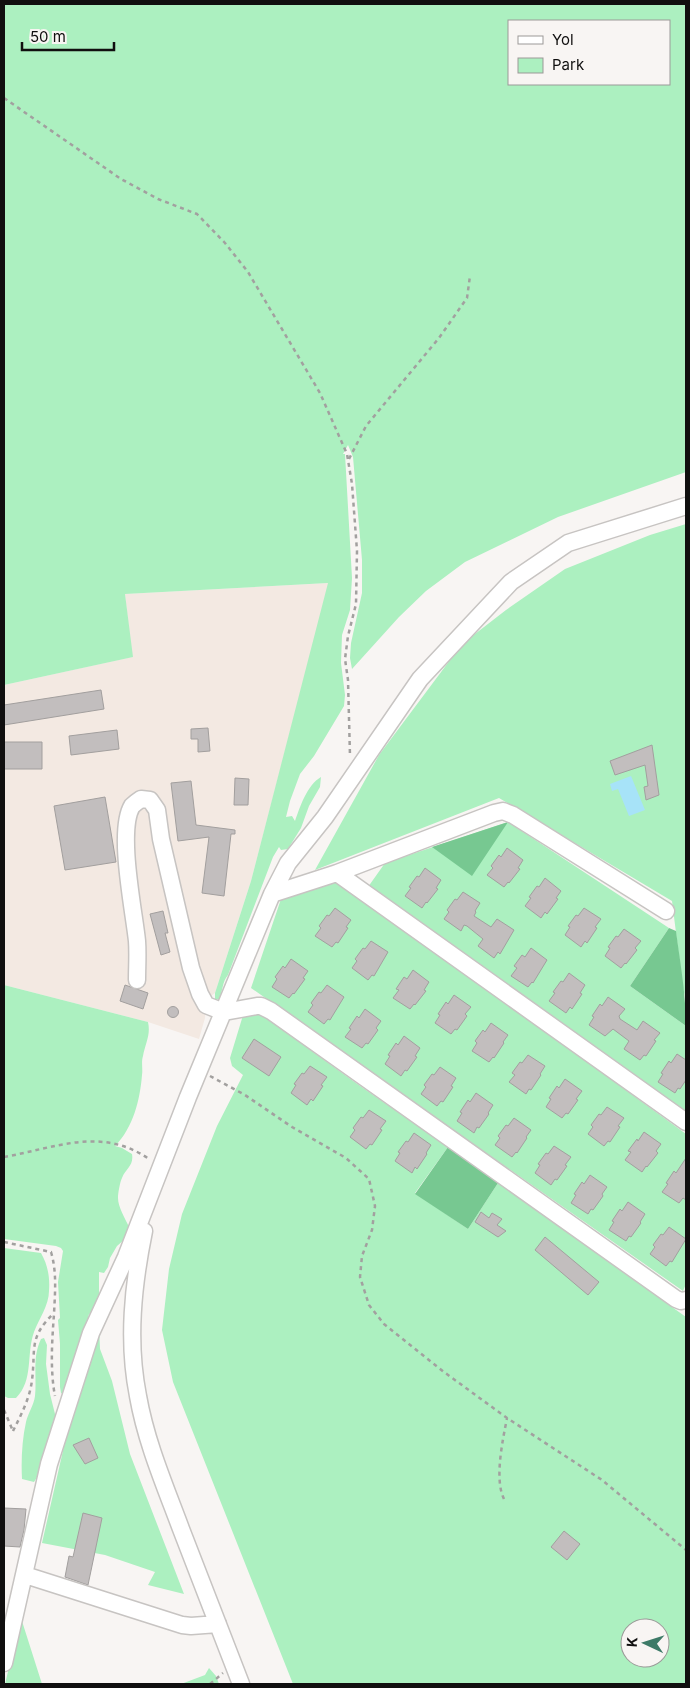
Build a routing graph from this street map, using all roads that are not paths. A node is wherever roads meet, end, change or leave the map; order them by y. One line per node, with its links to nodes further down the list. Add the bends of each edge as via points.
1 (686, 506): 3 (street, via 568,543 511,582 420,679 325,817 288,864)
2 (337, 873): 3 (street); 4 (street, via 503,811); 7 (street)
3 (272, 894): 6 (street)
4 (666, 912)
5 (137, 980): 6 (street, via 137,943 126,847 127,821 132,806 141,799 150,800 157,810 161,840 200,994 206,1005)
6 (224, 1012): 8 (street); 9 (street, via 257,1006 271,1011 676,1299)
7 (686, 1122)
8 (160, 1170): 10 (street, via 126,1257 91,1333 50,1464); 11 (street, via 138,1259 134,1292 131,1328 137,1395 161,1476)
9 (686, 1300)
10 (25, 1575): 11 (street, via 182,1625); 12 (street)
11 (218, 1624): 13 (street)
12 (4, 1663)
13 (241, 1684)

